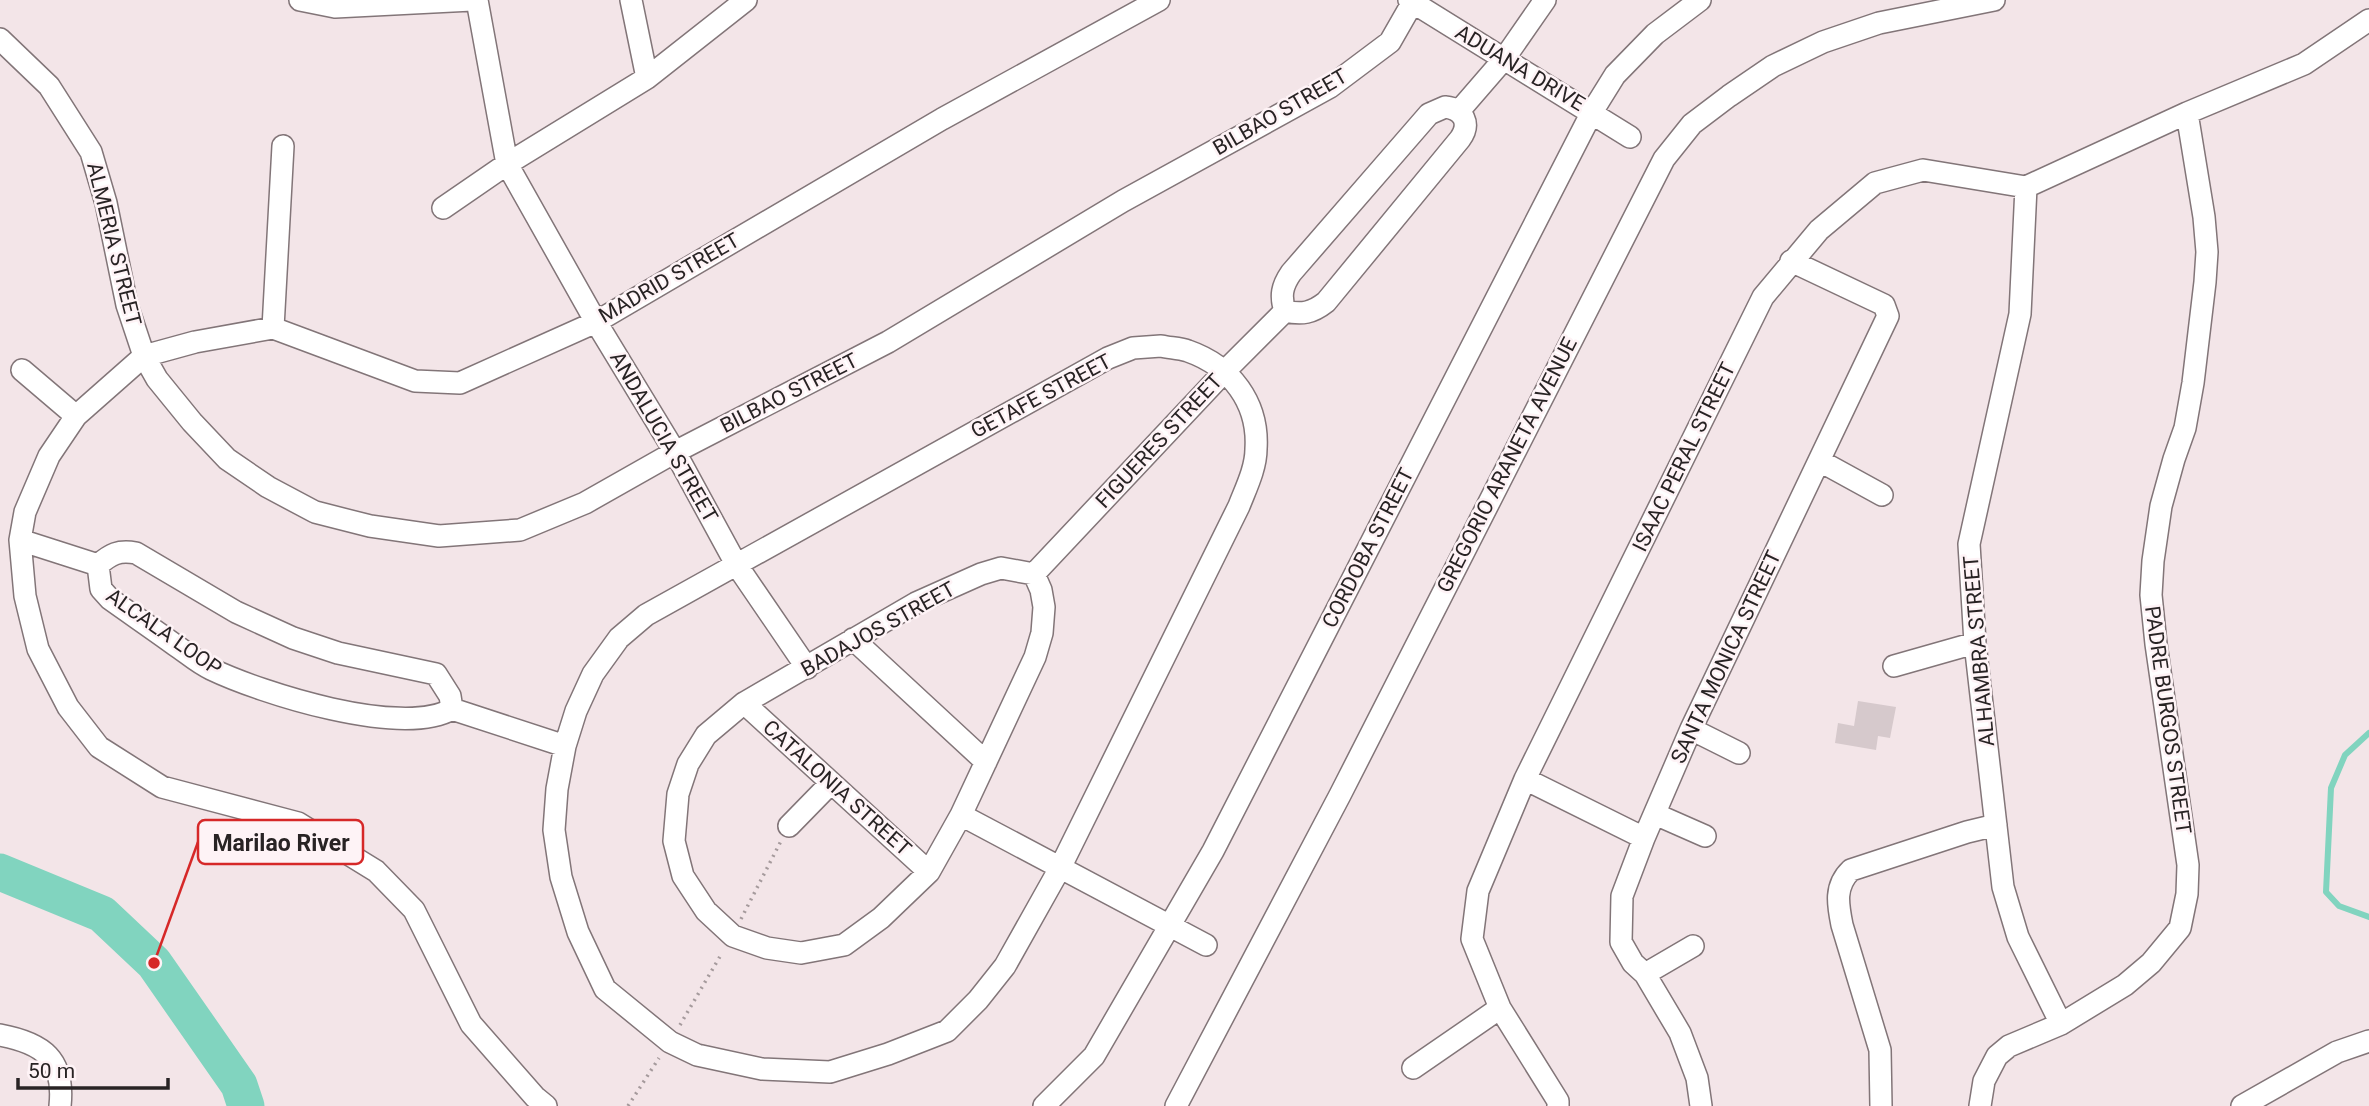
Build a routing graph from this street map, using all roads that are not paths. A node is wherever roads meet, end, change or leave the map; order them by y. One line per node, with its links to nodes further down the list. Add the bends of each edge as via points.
1 (300, 0): 2 (street, via 335,7)
2 (474, 0): 19 (street, ANDALUCIA STREET)
3 (631, 0): 13 (street)
4 (746, 0): 13 (street)
5 (1159, 0): 24 (street, MADRID STREET, via 942,119)
6 (1545, 0): 12 (street)
7 (1700, 0): 15 (street, CORDOBA STREET, via 1656,34 1615,75)
8 (1994, 0): 69 (street, GREGORIO ARANETA AVENUE, via 1879,23 1773,66 1692,124 1664,159)
9 (1412, 1): 12 (street, ADUANA DRIVE); 30 (street, BILBAO STREET, via 1390,41 1330,87 1123,201 888,342)
10 (2369, 20): 16 (street, via 2304,64)
11 (0, 39): 26 (street, ALMERIA STREET, via 49,86 91,152)
12 (1504, 59): 14 (street); 15 (street, ADUANA DRIVE)
13 (648, 78): 19 (street)
14 (1459, 111): 23 (street, via 1445,107 1429,114 1299,263 1281,294); 23 (street, via 1466,125 1460,139 1326,302 1306,314)
15 (1592, 112): 17 (street, ADUANA DRIVE); 57 (street, CORDOBA STREET)
16 (2187, 113): 20 (street); 62 (street, PADRE BURGOS STREET, via 2204,217 2205,282 2193,383 2185,428 2161,506 2151,595 2185,840 2187,894 2180,928 2151,963 2125,985)
17 (1630, 137)
18 (283, 146): 25 (street)
19 (507, 164): 21 (street); 24 (street, ANDALUCIA STREET)
20 (2026, 187): 22 (street, ISAAC PERAL STREET, via 1923,170 1875,183 1819,230); 38 (street, ALHAMBRA STREET, via 2020,314 1969,544)
21 (443, 208)
22 (1791, 261): 31 (street, SANTA MONICA STREET, via 1884,305 1888,316); 47 (street, ISAAC PERAL STREET, via 1763,297)
23 (1286, 311): 28 (street, FIGUERES STREET)
24 (596, 322): 25 (street, MADRID STREET, via 460,383 415,381); 30 (street, ANDALUCIA STREET)
25 (273, 328): 26 (street)
26 (144, 356): 29 (street); 30 (street, BILBAO STREET, via 157,379 227,459 315,512 370,526 439,536 520,530 585,503)
27 (22, 370): 29 (street)
28 (1225, 371): 34 (street, GETAFE STREET, via 1187,350 1133,348); 36 (street, FIGUERES STREET); 55 (street, GETAFE STREET, via 1245,393 1255,424 1251,474)
29 (76, 416): 33 (street, via 48,456 25,512)
30 (675, 452): 34 (street, ANDALUCIA STREET)
31 (1821, 461): 32 (street); 43 (street, SANTA MONICA STREET)
32 (1882, 495)
33 (20, 540): 35 (street, ALCALA LOOP); 67 (street, via 25,596 38,649 68,707 99,747 162,787 298,823 376,871 414,910 471,1024)
34 (736, 564): 40 (street, ANDALUCIA STREET); 44 (street, GETAFE STREET, via 646,615 620,638 593,674)
35 (99, 565): 42 (street, ALCALA LOOP, via 112,553 136,553 236,612 293,638 338,653 436,674 450,696); 42 (street, ALCALA LOOP, via 101,589 110,599 208,668 271,693 329,708 411,720 440,716)
36 (1034, 573): 37 (street, BADAJOS STREET, via 1001,568 981,574 916,603); 46 (street, BADAJOS STREET, via 1044,607 1042,632)
37 (853, 639): 40 (street, BADAJOS STREET); 46 (street)
38 (1975, 643): 39 (street); 51 (street, ALHAMBRA STREET)
39 (1895, 666)
40 (807, 668): 41 (street, BADAJOS STREET)
41 (744, 703): 48 (street, CATALONIA STREET); 56 (street, BADAJOS STREET, via 706,735 688,764 678,794 674,841 683,876 706,911 733,936 801,953 844,945 881,918)
42 (452, 709): 44 (street)
43 (1690, 729): 45 (street); 49 (street, SANTA MONICA STREET)
44 (565, 746): 55 (street, GETAFE STREET, via 554,830 561,877 579,932 605,989 670,1041 697,1055 762,1069 830,1072 947,1031 1006,965)
45 (1739, 753)
46 (986, 762): 50 (street, BADAJOS STREET)
47 (1525, 779): 54 (street); 61 (street, ISAAC PERAL STREET, via 1478,891 1472,939)
48 (831, 783): 52 (street); 56 (street, CATALONIA STREET)
49 (1655, 814): 53 (street); 54 (street, SANTA MONICA STREET)
50 (961, 815): 55 (street); 56 (street, BADAJOS STREET)
51 (1996, 825): 62 (street, ALHAMBRA STREET, via 2003,887 2018,937); 72 (street, via 1851,870 1843,878 1838,907 1880,1050)
52 (789, 826)
53 (1705, 836)
54 (1644, 838): 60 (street, SANTA MONICA STREET, via 1622,897 1620,923 1621,942)
55 (1060, 868): 57 (street)
56 (929, 872)
57 (1171, 926): 58 (street); 68 (street, CORDOBA STREET, via 1094,1056)
58 (1206, 945)
59 (1693, 946): 60 (street)
60 (1645, 974): 71 (street, SANTA MONICA STREET, via 1684,1042)
61 (1500, 1007): 65 (street); 70 (street, ISAAC PERAL STREET)
62 (2061, 1024): 73 (street, PADRE BURGOS STREET, via 2009,1046 1997,1056 1984,1081)
63 (0, 1035): 66 (street, via 28,1041 46,1053 61,1075)
64 (2369, 1041): 74 (street, via 2337,1052)
65 (1413, 1068)
66 (60, 1106)
67 (546, 1106)
68 (1044, 1106)
69 (1177, 1106)
70 (1559, 1106)
71 (1701, 1106)
72 (1881, 1106)
73 (1980, 1106)
74 (2242, 1106)

